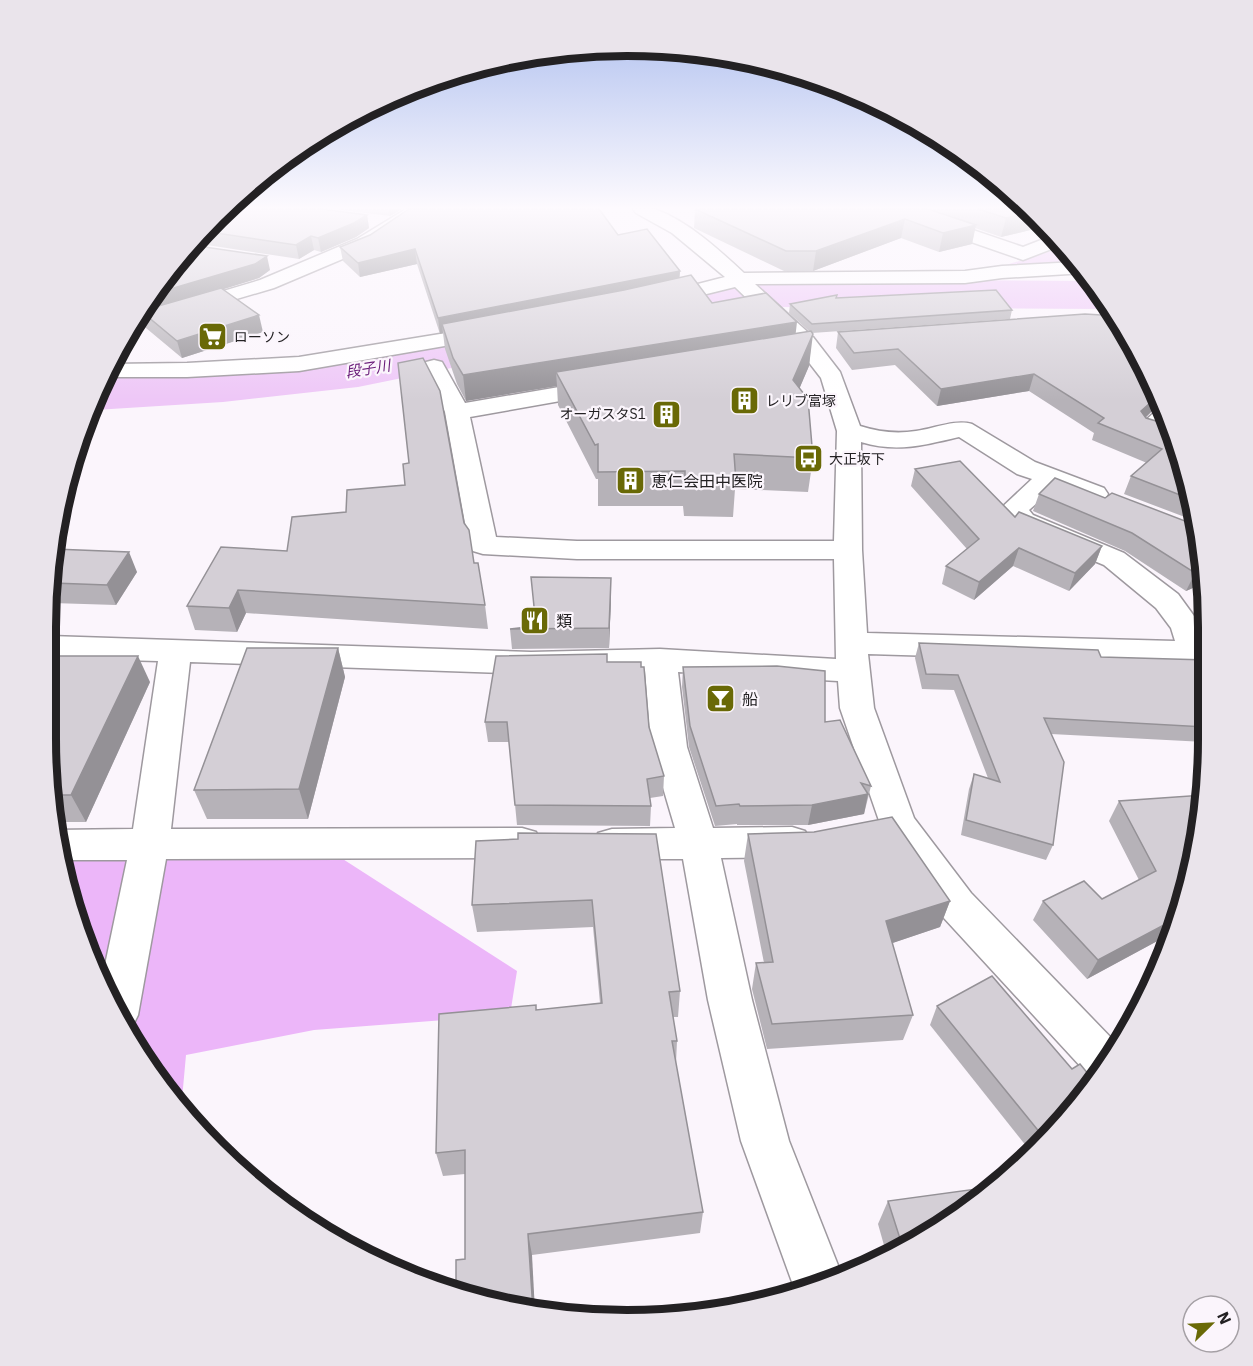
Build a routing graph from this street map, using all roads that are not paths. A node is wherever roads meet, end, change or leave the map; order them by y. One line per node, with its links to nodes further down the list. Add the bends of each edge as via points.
1 (294, 273): 7 (street)
2 (731, 273): 4 (street)
3 (997, 273): 4 (street)
4 (750, 291): 6 (street); 15 (street, via 832,377)
5 (157, 301): 7 (street)
6 (636, 305)
7 (190, 308): 8 (street)
8 (144, 321)
9 (505, 329): 11 (street, via 299,364)
10 (434, 367): 13 (street)
11 (116, 371)
12 (626, 383): 13 (street)
13 (456, 412): 19 (street, via 483,545 577,550)
14 (1159, 420): 16 (street, via 1149,428)
15 (849, 431): 17 (street, via 884,441 963,429 1026,468); 19 (street)
16 (1163, 433)
17 (1051, 477): 18 (street); 21 (street, via 1014,509 1023,521 1114,559 1167,601)
18 (1114, 502)
19 (848, 550): 24 (street)
20 (56, 647): 22 (street)
21 (1198, 648)
22 (175, 651): 25 (street, via 531,663); 27 (street)
23 (1198, 653): 24 (street)
24 (853, 657): 25 (street); 26 (street)
25 (660, 660): 28 (street, via 669,747)
26 (864, 831): 28 (street, via 808,842); 31 (street, via 957,905)
27 (150, 843): 28 (street); 29 (street); 30 (street)
28 (699, 844): 32 (street, via 730,1000 765,1141)
29 (65, 845)
30 (119, 1001)
31 (1100, 1058)
32 (817, 1277)

